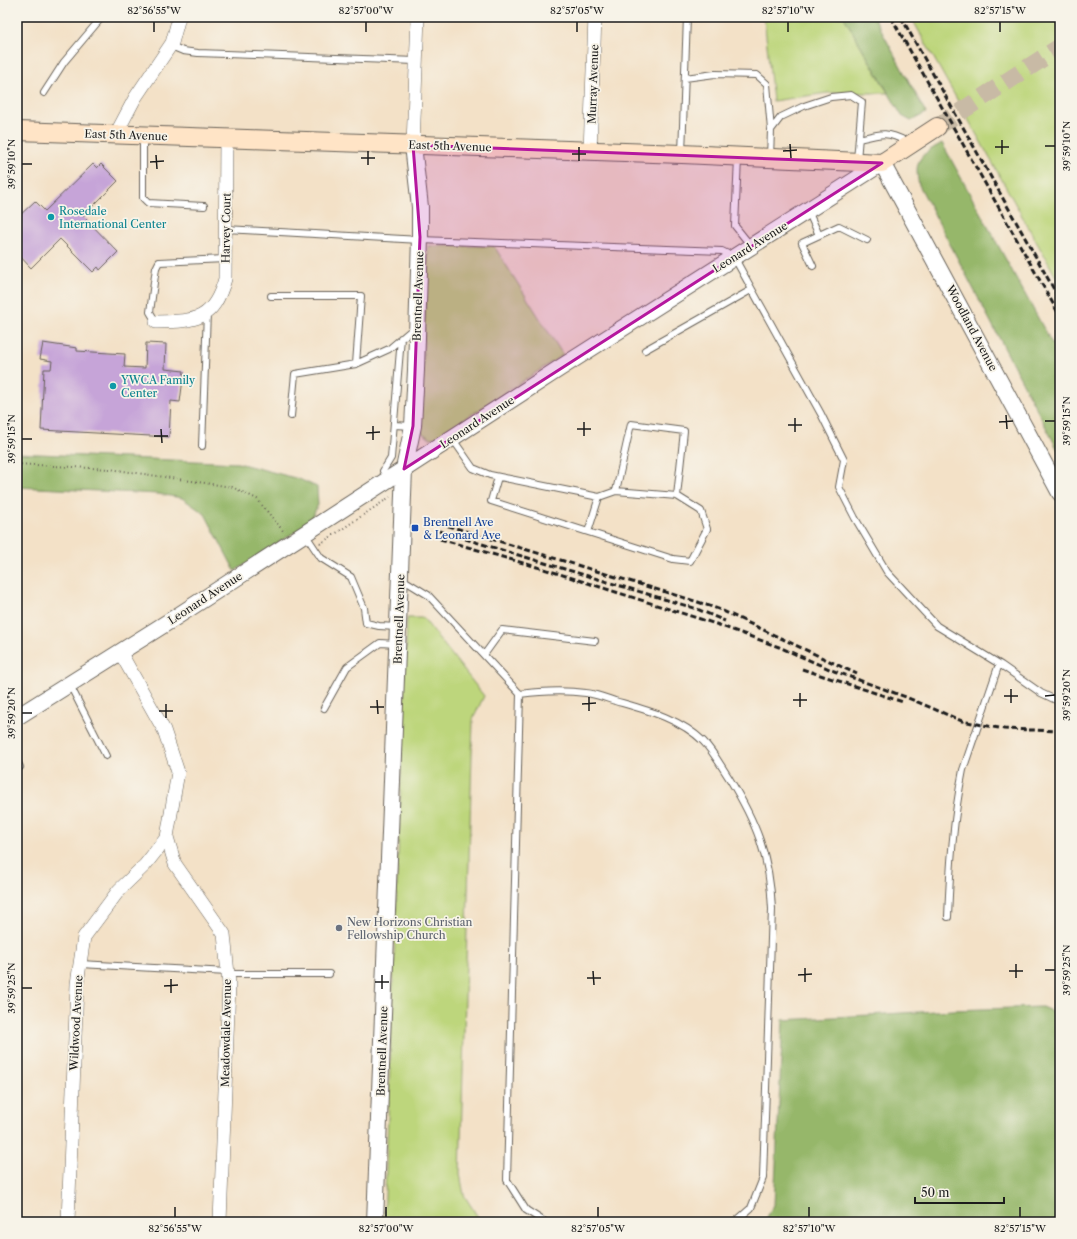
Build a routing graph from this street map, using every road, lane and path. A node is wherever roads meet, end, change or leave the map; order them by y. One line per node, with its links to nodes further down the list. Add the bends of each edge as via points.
1 (102, 17): 9 (lane, via 64,62)
2 (179, 17): 6 (street)
3 (418, 17): 7 (street, Brentnell Avenue)
4 (595, 17): 19 (street, Murray Avenue)
5 (687, 17): 8 (lane)
6 (170, 46): 7 (lane, via 198,53); 13 (street, via 135,98)
7 (416, 61): 18 (street, Brentnell Avenue)
8 (684, 78): 12 (lane, via 715,74 757,75 767,84); 20 (lane)
9 (44, 92)
10 (937, 127): 17 (main road, Leonard Avenue)
11 (17, 130): 13 (main road, East 5th Avenue)
12 (771, 130): 16 (lane, via 781,117 804,106 831,97 851,95 862,102); 22 (lane)
13 (116, 134): 14 (main road, East 5th Avenue)
14 (143, 135): 15 (main road, East 5th Avenue); 25 (lane, via 143,198 148,204)
15 (226, 138): 18 (main road, East 5th Avenue); 27 (street, Harvey Court)
16 (859, 139): 17 (lane, via 879,133 891,134); 23 (lane)
17 (912, 144): 24 (main road, Leonard Avenue)
18 (414, 145): 19 (main road, East 5th Avenue); 29 (street, Brentnell Avenue, via 420,207)
19 (590, 151): 20 (main road, East 5th Avenue)
20 (682, 154): 21 (main road, East 5th Avenue)
21 (738, 157): 22 (main road, East 5th Avenue); 31 (lane, via 735,226)
22 (770, 158): 23 (main road, East 5th Avenue)
23 (857, 162): 24 (main road, East 5th Avenue)
24 (882, 163): 26 (street, Leonard Avenue); 54 (street, Woodland Avenue)
25 (204, 206)
26 (808, 210): 28 (lane); 31 (street, Leonard Avenue)
27 (226, 229): 29 (lane); 33 (street, Harvey Court)
28 (819, 235): 30 (lane, via 839,226); 34 (lane, via 802,243)
29 (420, 240): 32 (lane, via 718,249); 39 (street, Brentnell Avenue)
30 (867, 240)
31 (751, 246): 32 (street, Leonard Avenue)
32 (734, 257): 35 (lane); 46 (street, Leonard Avenue)
33 (225, 259): 37 (street, Harvey Court, via 225,278 220,297); 38 (lane, via 159,262 150,312)
34 (813, 266)
35 (751, 290): 41 (lane); 66 (lane, via 844,460 839,487 887,572 937,626)
36 (271, 296): 42 (lane, via 361,296)
37 (207, 312): 38 (street, Harvey Court, via 183,322); 47 (lane)
38 (156, 322)
39 (418, 325): 40 (lane); 45 (street, Brentnell Avenue)
40 (401, 338): 42 (lane, via 389,349); 44 (lane)
41 (645, 350)
42 (356, 364): 43 (lane, via 295,374)
43 (291, 416)
44 (394, 425): 45 (lane); 51 (lane, via 391,458 383,471)
45 (413, 426): 49 (street, Brentnell Avenue)
46 (452, 438): 49 (street, Leonard Avenue); 50 (lane, via 473,468)
47 (202, 446)
48 (17, 464): 58 (path, via 110,469 232,487 257,499)
49 (404, 469): 51 (street, Leonard Avenue); 52 (street, Brentnell Avenue)
50 (498, 477): 56 (lane); 57 (lane, via 491,501)
51 (389, 479): 58 (street, Leonard Avenue)
52 (404, 487): 59 (path); 60 (street, Brentnell Avenue)
53 (616, 491): 55 (lane); 55 (lane, via 631,424 684,431); 56 (lane)
54 (1060, 493)
55 (677, 496): 57 (lane, via 701,511 707,529 690,561 673,559)
56 (598, 497): 57 (lane)
57 (588, 532)
58 (299, 538): 59 (lane); 64 (street, Leonard Avenue)
59 (314, 548): 61 (lane, via 321,558 350,577 364,608 366,623)
60 (400, 578): 61 (street, Brentnell Avenue); 65 (lane, via 428,595)
61 (398, 627): 63 (street, Brentnell Avenue)
62 (594, 641): 65 (lane, via 502,630)
63 (398, 644): 70 (lane, via 380,643 347,667); 80 (street, Brentnell Avenue)
64 (120, 652): 67 (street, Leonard Avenue); 73 (street, Wildwood Avenue, via 164,730 178,772)
65 (484, 655): 68 (lane)
66 (999, 664): 69 (lane, via 1041,693); 74 (lane, via 963,770 952,840)
67 (70, 685): 71 (street, Leonard Avenue); 72 (lane)
68 (520, 694): 81 (lane, via 507,1180 526,1210); 82 (lane, via 548,690 587,693 651,711 681,724 703,741 722,767 762,842 771,882 772,909 763,1178 751,1208)
69 (1060, 702)
70 (324, 708)
71 (17, 717)
72 (106, 756)
73 (167, 837): 75 (street, Wildwood Avenue, via 145,865 119,890 84,937); 76 (street, Meadowdale Avenue, via 175,864 224,934)
74 (948, 917)
75 (80, 964): 76 (lane); 78 (street, Wildwood Avenue, via 77,984)
76 (228, 973): 77 (lane); 79 (street, Meadowdale Avenue)
77 (329, 974)
78 (68, 1222)
79 (220, 1222)
80 (375, 1222)
81 (545, 1222)
82 (735, 1222)

